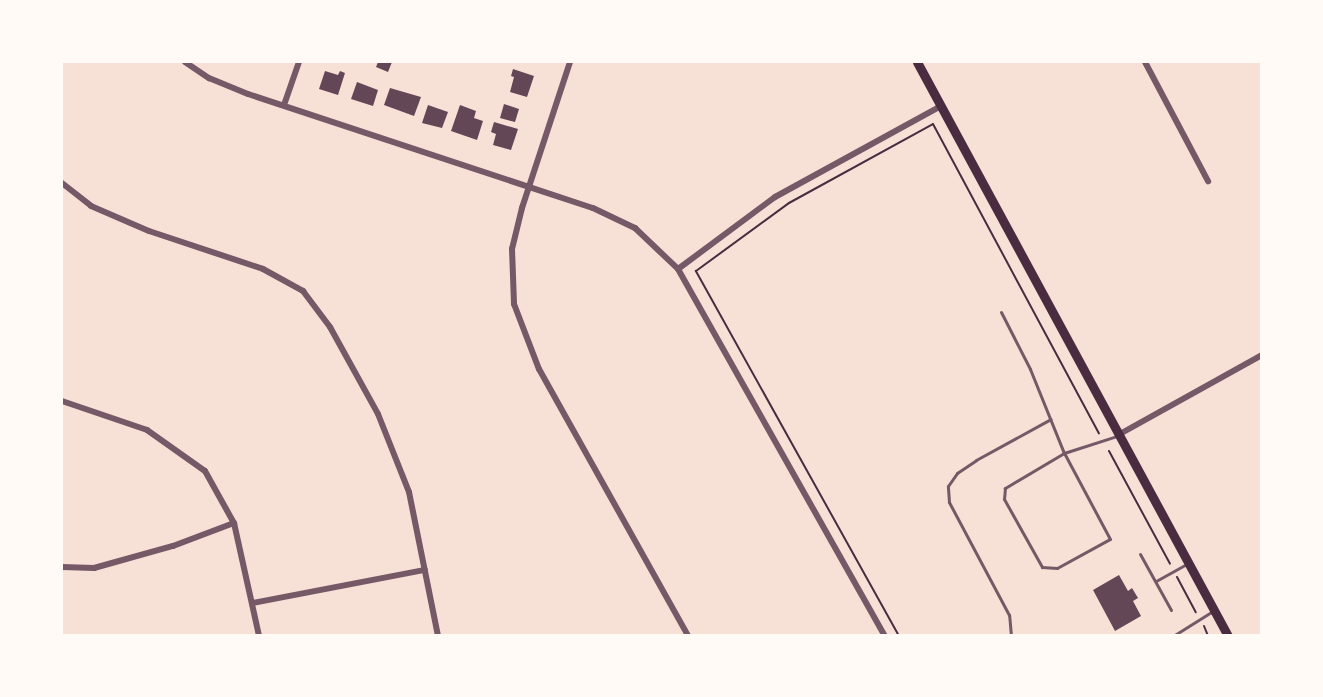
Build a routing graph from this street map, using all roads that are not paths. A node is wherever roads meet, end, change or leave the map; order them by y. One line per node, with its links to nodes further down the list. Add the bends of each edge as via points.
1 (185, 62): 6 (street, via 209,78)
2 (299, 62): 6 (street)
3 (570, 62): 10 (street)
4 (917, 62): 7 (main road)
5 (1145, 62): 8 (street)
6 (284, 105): 10 (street)
7 (941, 106): 11 (street, via 775,197); 16 (main road)
8 (1208, 181)
9 (62, 183): 22 (street, via 91,206 150,231 263,269 303,291 330,327 378,414 409,492)
10 (528, 187): 11 (street, via 593,208 636,228); 30 (street, via 512,249 514,304 539,369)
11 (678, 268): 31 (street)
12 (1001, 312): 15 (lane)
13 (1262, 355): 16 (street)
14 (62, 401): 18 (street, via 147,430 205,471)
15 (1052, 419): 17 (lane); 32 (lane, via 976,460 957,473 948,486 949,502 1009,615)
16 (1118, 435): 17 (lane); 20 (main road)
17 (1064, 453): 17 (lane, via 1110,539 1050,569 1042,567 1036,557 1004,499 1005,488)
18 (234, 523): 21 (street, via 173,546 94,568); 24 (street)
19 (1140, 554): 23 (lane)
20 (1188, 563): 23 (lane); 26 (main road)
21 (62, 567)
22 (425, 570): 24 (street); 29 (street)
23 (1155, 582): 25 (lane)
24 (253, 603): 28 (street)
25 (1171, 610)
26 (1214, 610): 27 (lane); 35 (main road)
27 (1181, 630): 33 (lane); 34 (lane)
28 (259, 636)
29 (438, 636)
30 (688, 636)
31 (885, 636)
32 (1011, 636)
33 (1173, 636)
34 (1184, 636)
35 (1228, 636)

